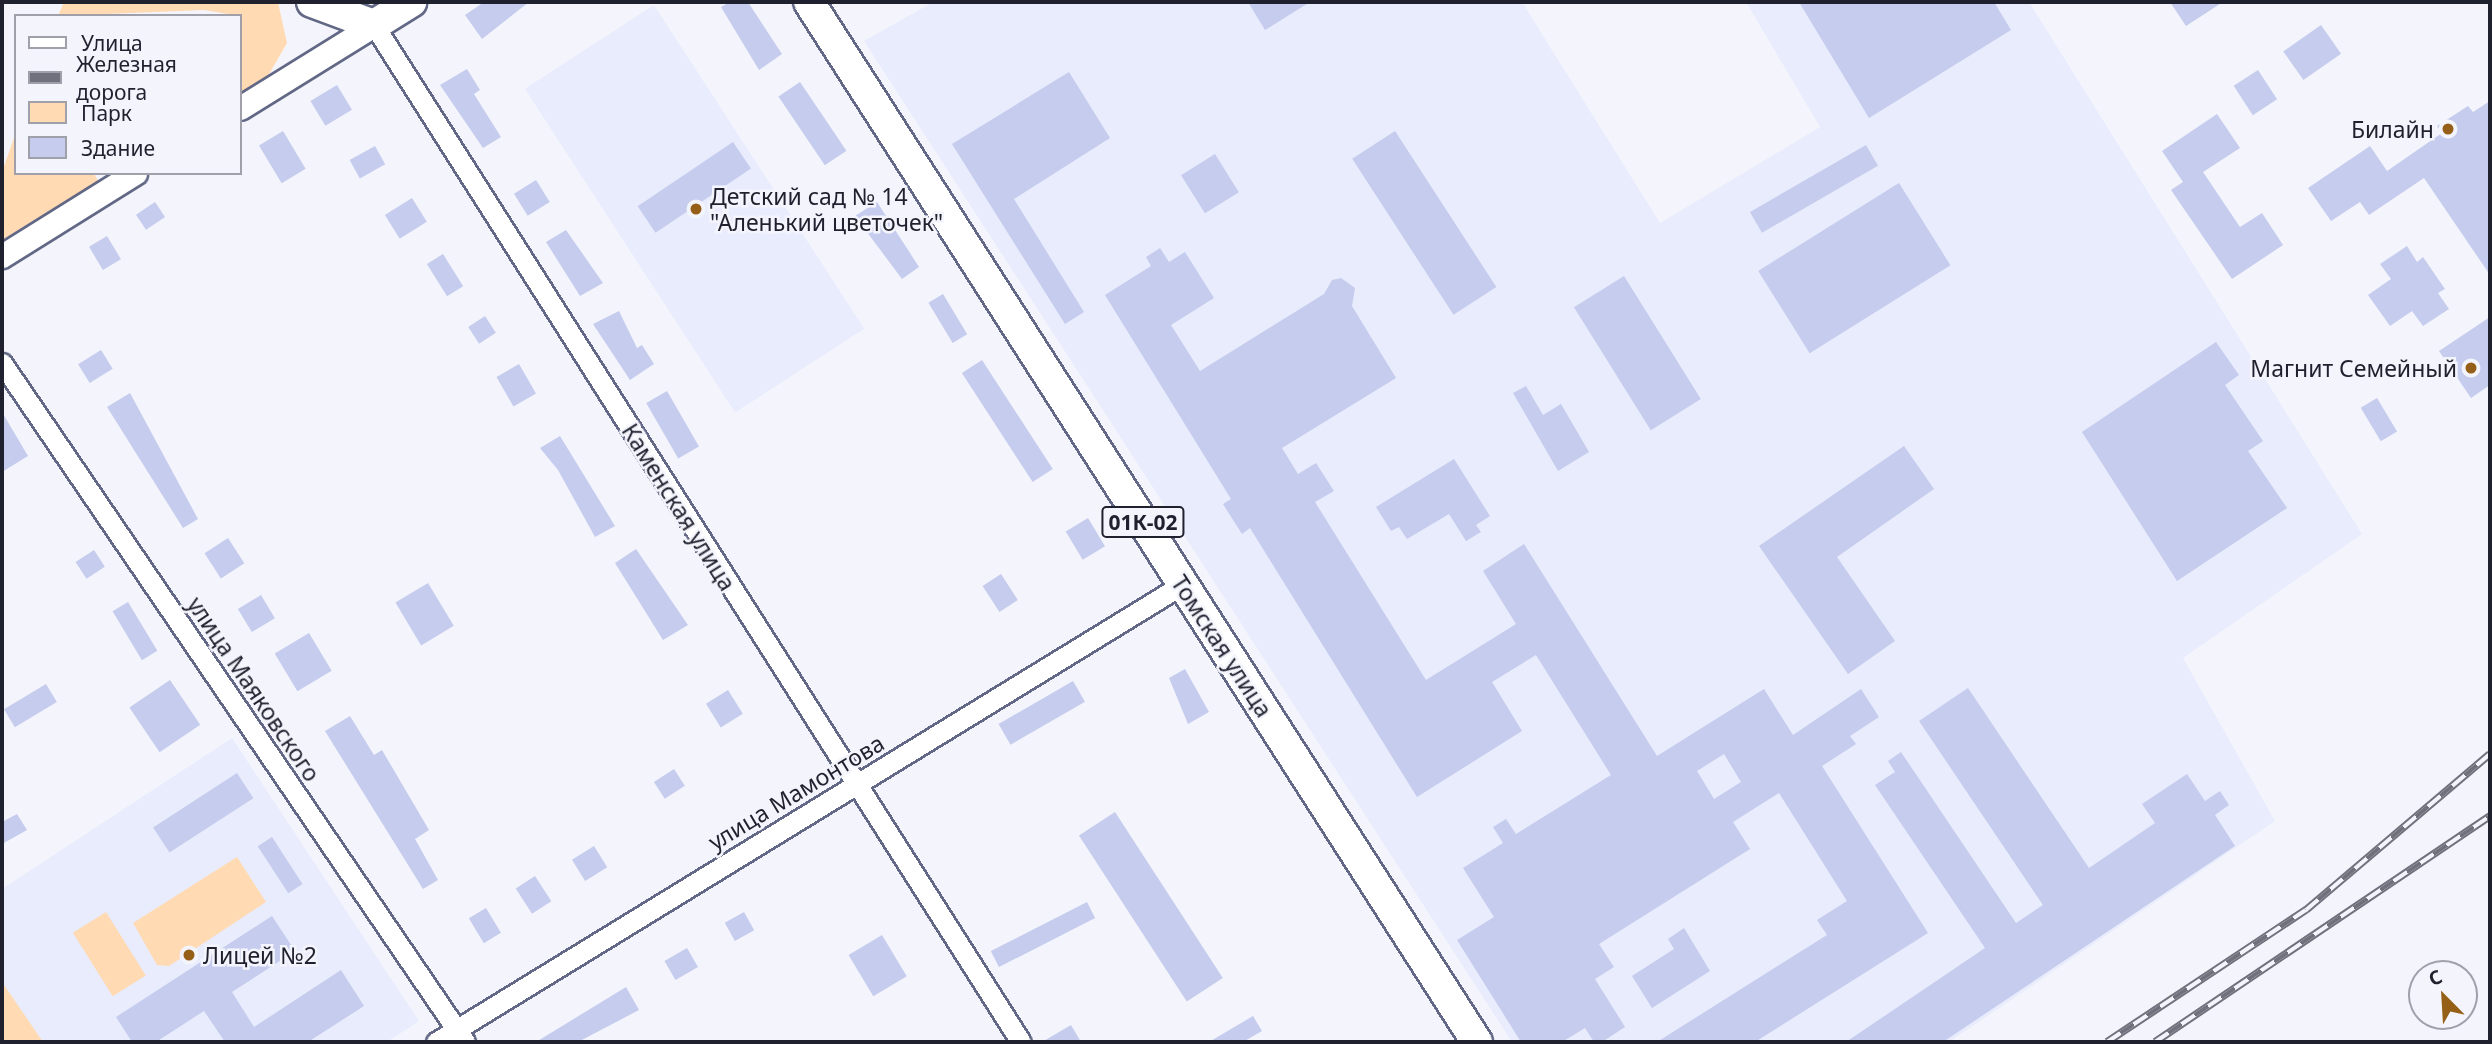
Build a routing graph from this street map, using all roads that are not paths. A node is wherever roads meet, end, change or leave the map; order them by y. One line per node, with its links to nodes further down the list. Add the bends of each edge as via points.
1 (312, 2): 4 (main road)
2 (411, 2): 4 (main road)
3 (809, 2): 9 (main road, Томская улица / 01К-02)
4 (374, 25): 5 (street); 10 (street, Каменская улица)
5 (242, 107)
6 (132, 175): 7 (street)
7 (2, 256)
8 (2, 363): 11 (street, улица Маяковского)
9 (1183, 584): 10 (street, улица Мамонтова); 14 (main road, Томская улица / 01К-02)
10 (855, 785): 11 (street, улица Мамонтова); 13 (street, Каменская улица)
11 (460, 1036): 12 (street, улица Мамонтова)
12 (436, 1042)
13 (1021, 1042)
14 (1477, 1042)

